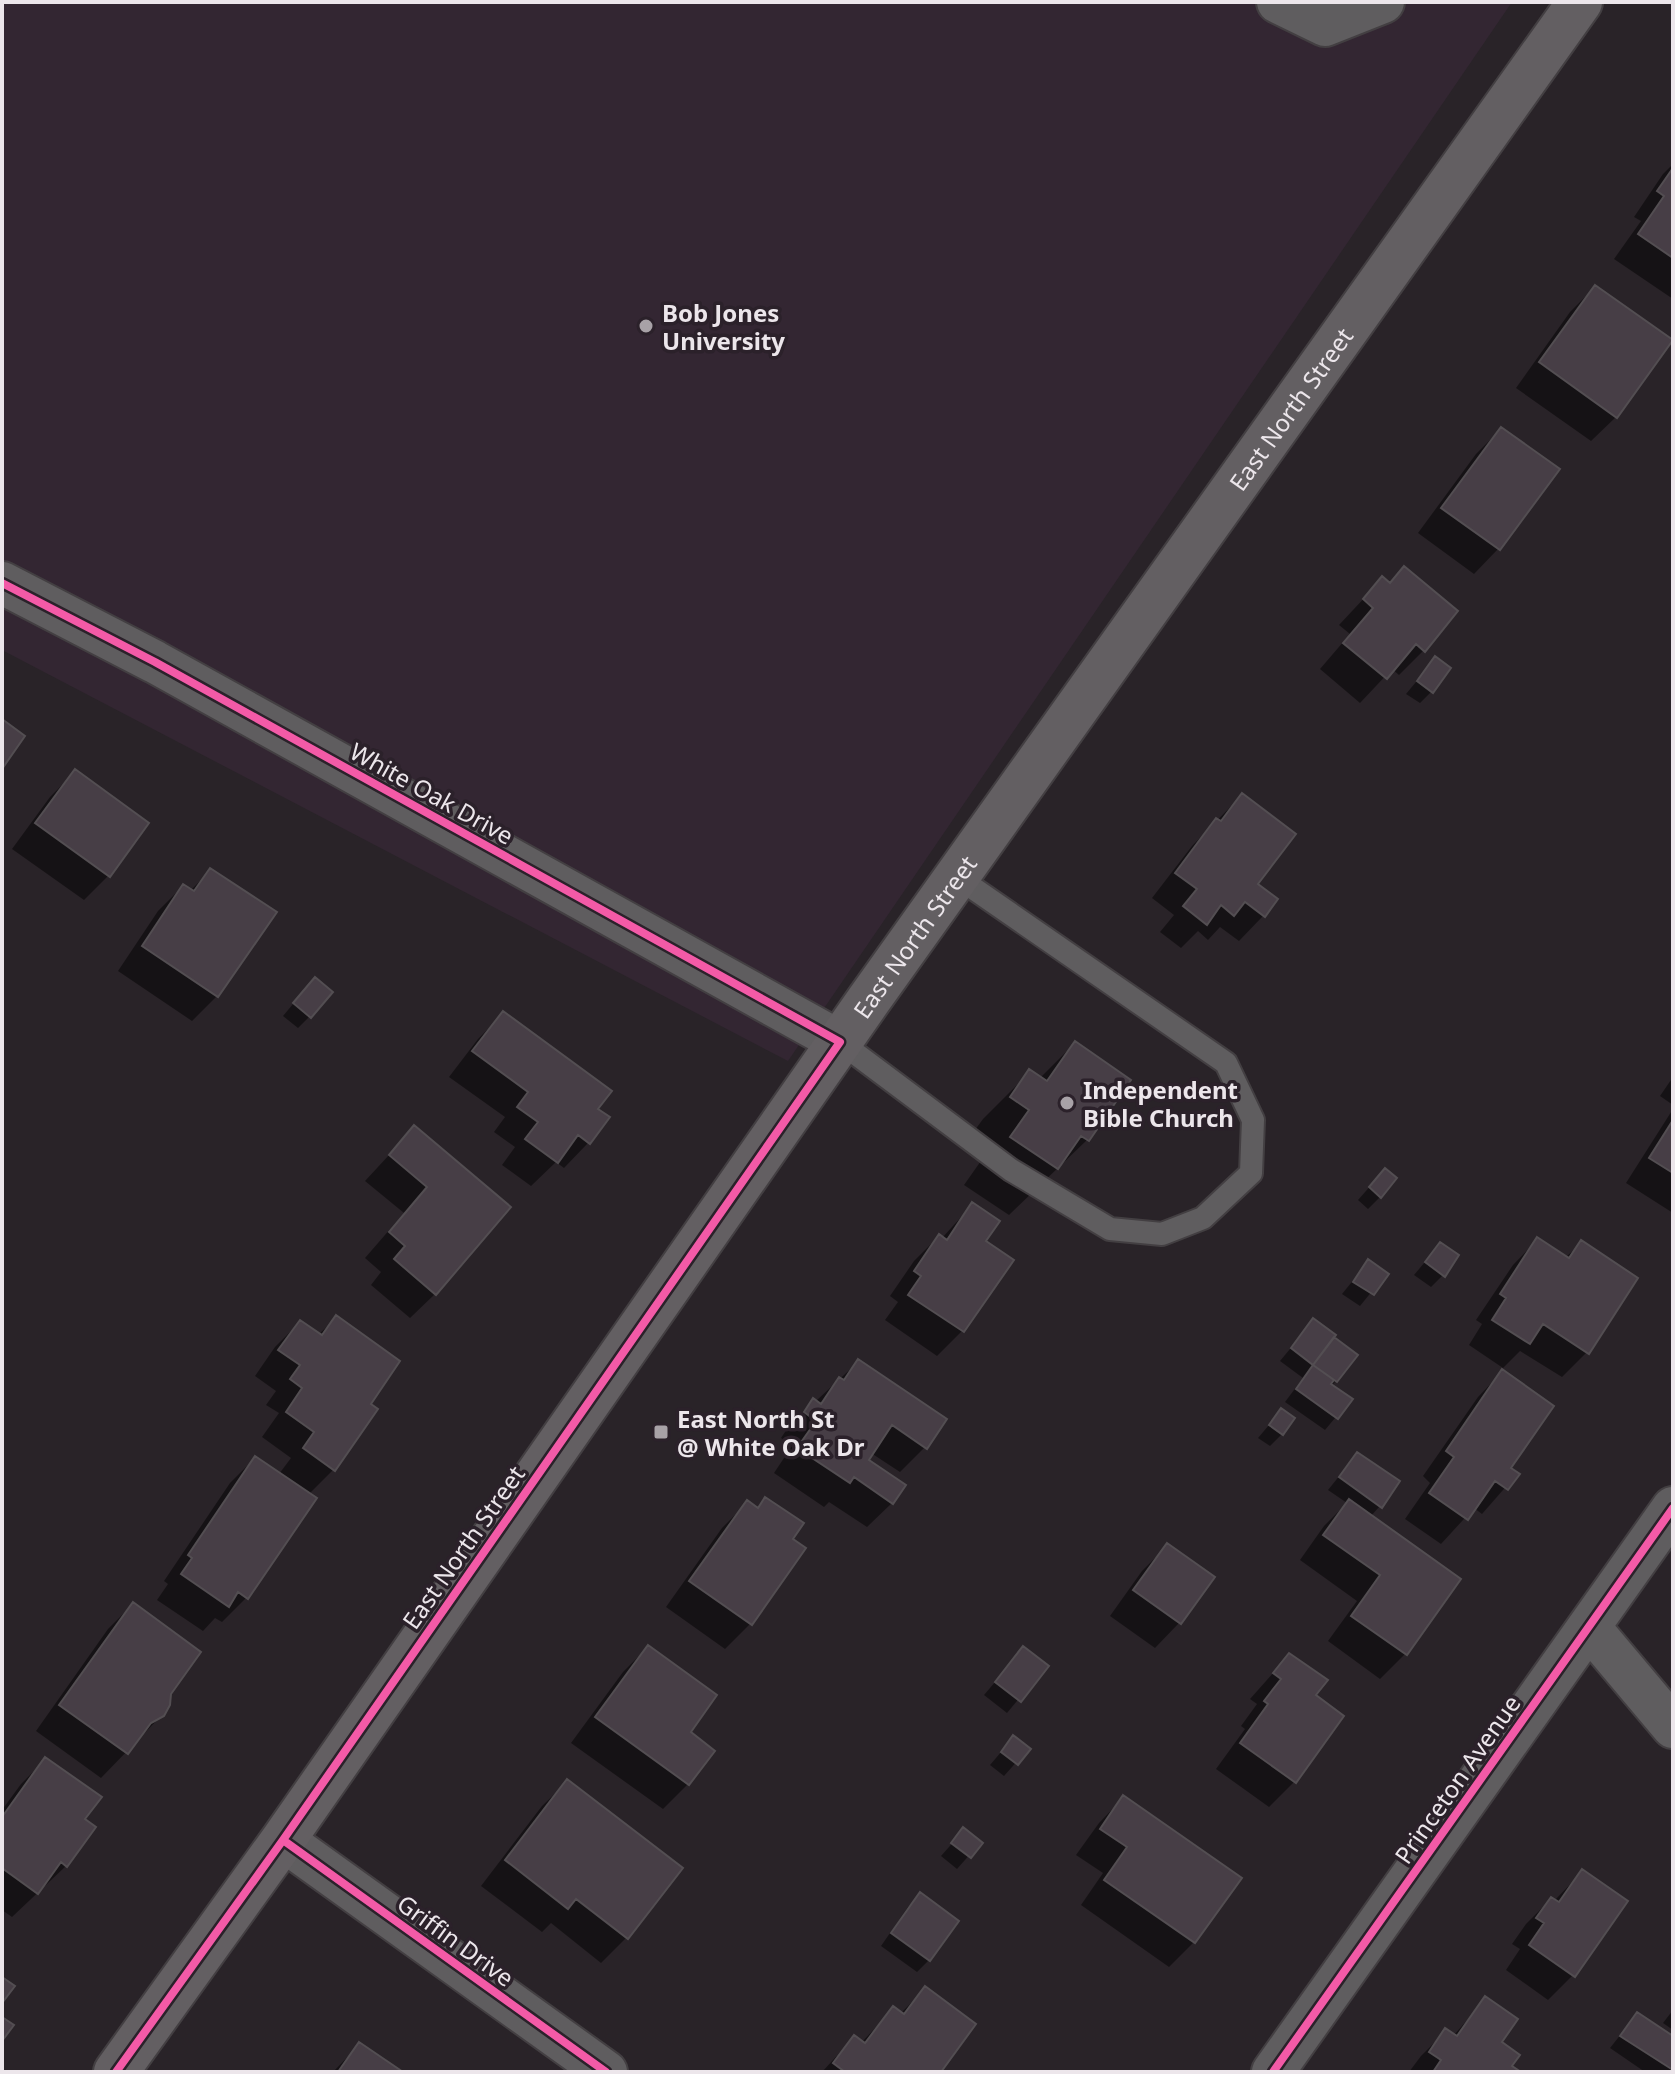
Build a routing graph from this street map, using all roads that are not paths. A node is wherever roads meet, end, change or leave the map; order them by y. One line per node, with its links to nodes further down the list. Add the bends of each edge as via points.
1 (1278, 2): 2 (street, via 1325,25)
2 (1383, 2)
3 (1580, 2): 5 (main road, East North Street)
4 (2, 583): 6 (street, White Oak Drive, via 155,662)
5 (957, 877): 6 (main road, East North Street); 6 (lane, via 1226,1063 1253,1120 1251,1173 1203,1218 1162,1234 1110,1229 1011,1170)
6 (840, 1042): 10 (main road, East North Street)
7 (1673, 1508): 8 (street, Princeton Avenue)
8 (1589, 1627): 9 (street); 13 (street, Princeton Avenue)
9 (1673, 1727)
10 (283, 1840): 11 (main road, East North Street); 12 (street, Griffin Drive)
11 (116, 2072)
12 (606, 2072)
13 (1273, 2072)

